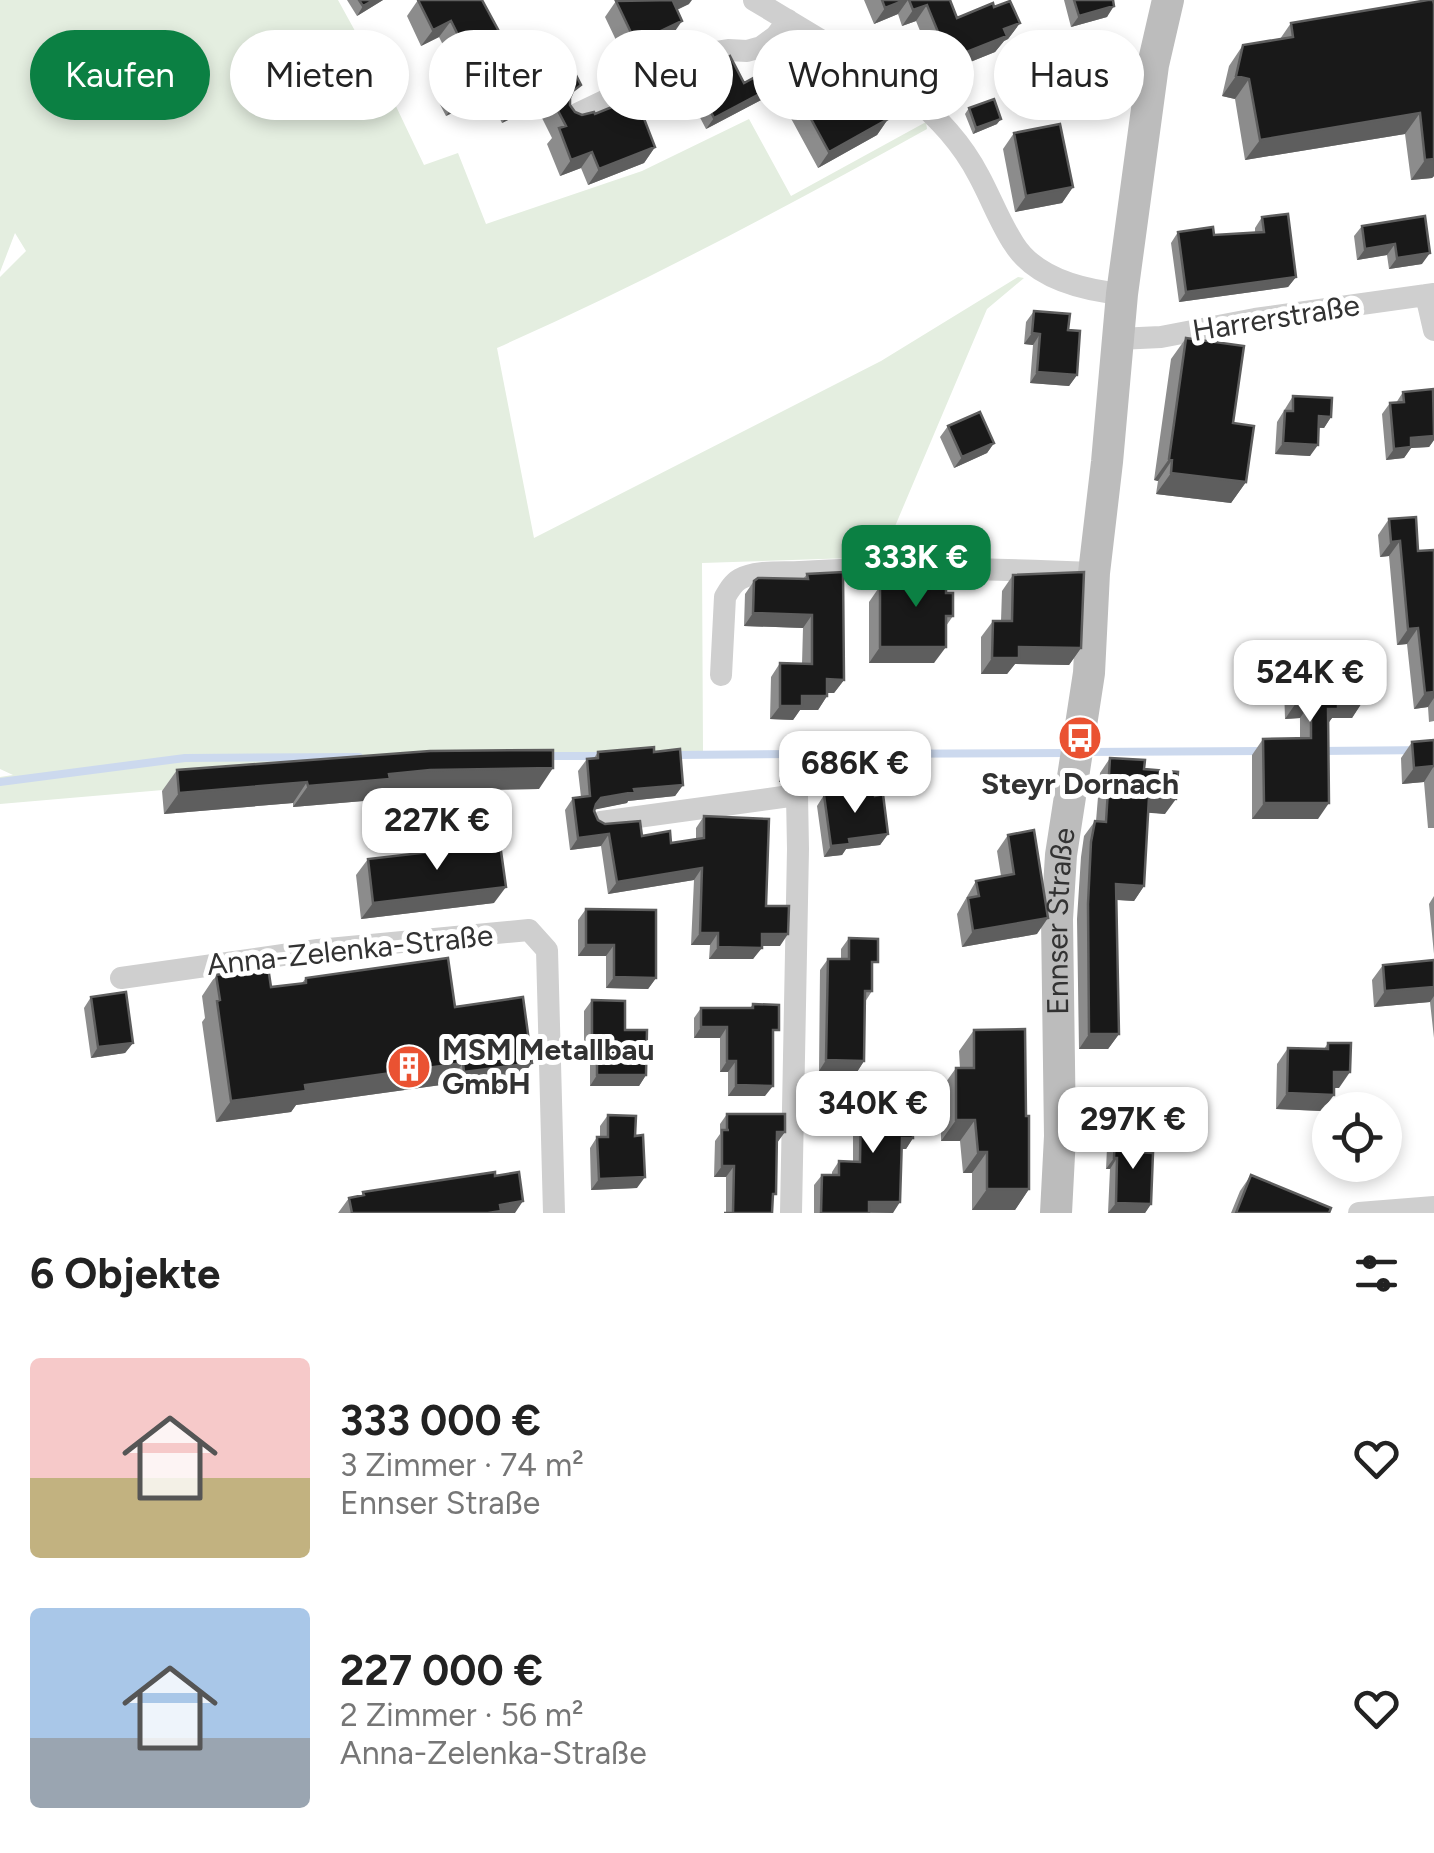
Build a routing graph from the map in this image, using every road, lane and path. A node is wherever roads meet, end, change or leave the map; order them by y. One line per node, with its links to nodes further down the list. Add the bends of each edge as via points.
1 (754, 0): 3 (street)
2 (1168, 0): 5 (street, Ennser Straße)
3 (788, 20): 4 (street, via 761,47 704,54); 5 (street, via 929,110 963,150 1028,262 1073,285)
4 (577, 114)
5 (1122, 294): 8 (street, Ennser Straße)
6 (1430, 294): 7 (street); 8 (street, Harrerstraße)
7 (1434, 330)
8 (1118, 339): 9 (street, Ennser Straße)
9 (1094, 573): 10 (street, via 906,568 742,577 726,597); 16 (street, Ennser Straße, via 1092,635 1060,855)
10 (721, 676)
11 (601, 822): 15 (street, via 797,795)
12 (121, 978): 14 (street, Anna-Zelenka-Straße, via 529,930 548,950)
13 (1434, 1207): 17 (street)
14 (554, 1213)
15 (792, 1213)
16 (1056, 1213)
17 (1359, 1213)

